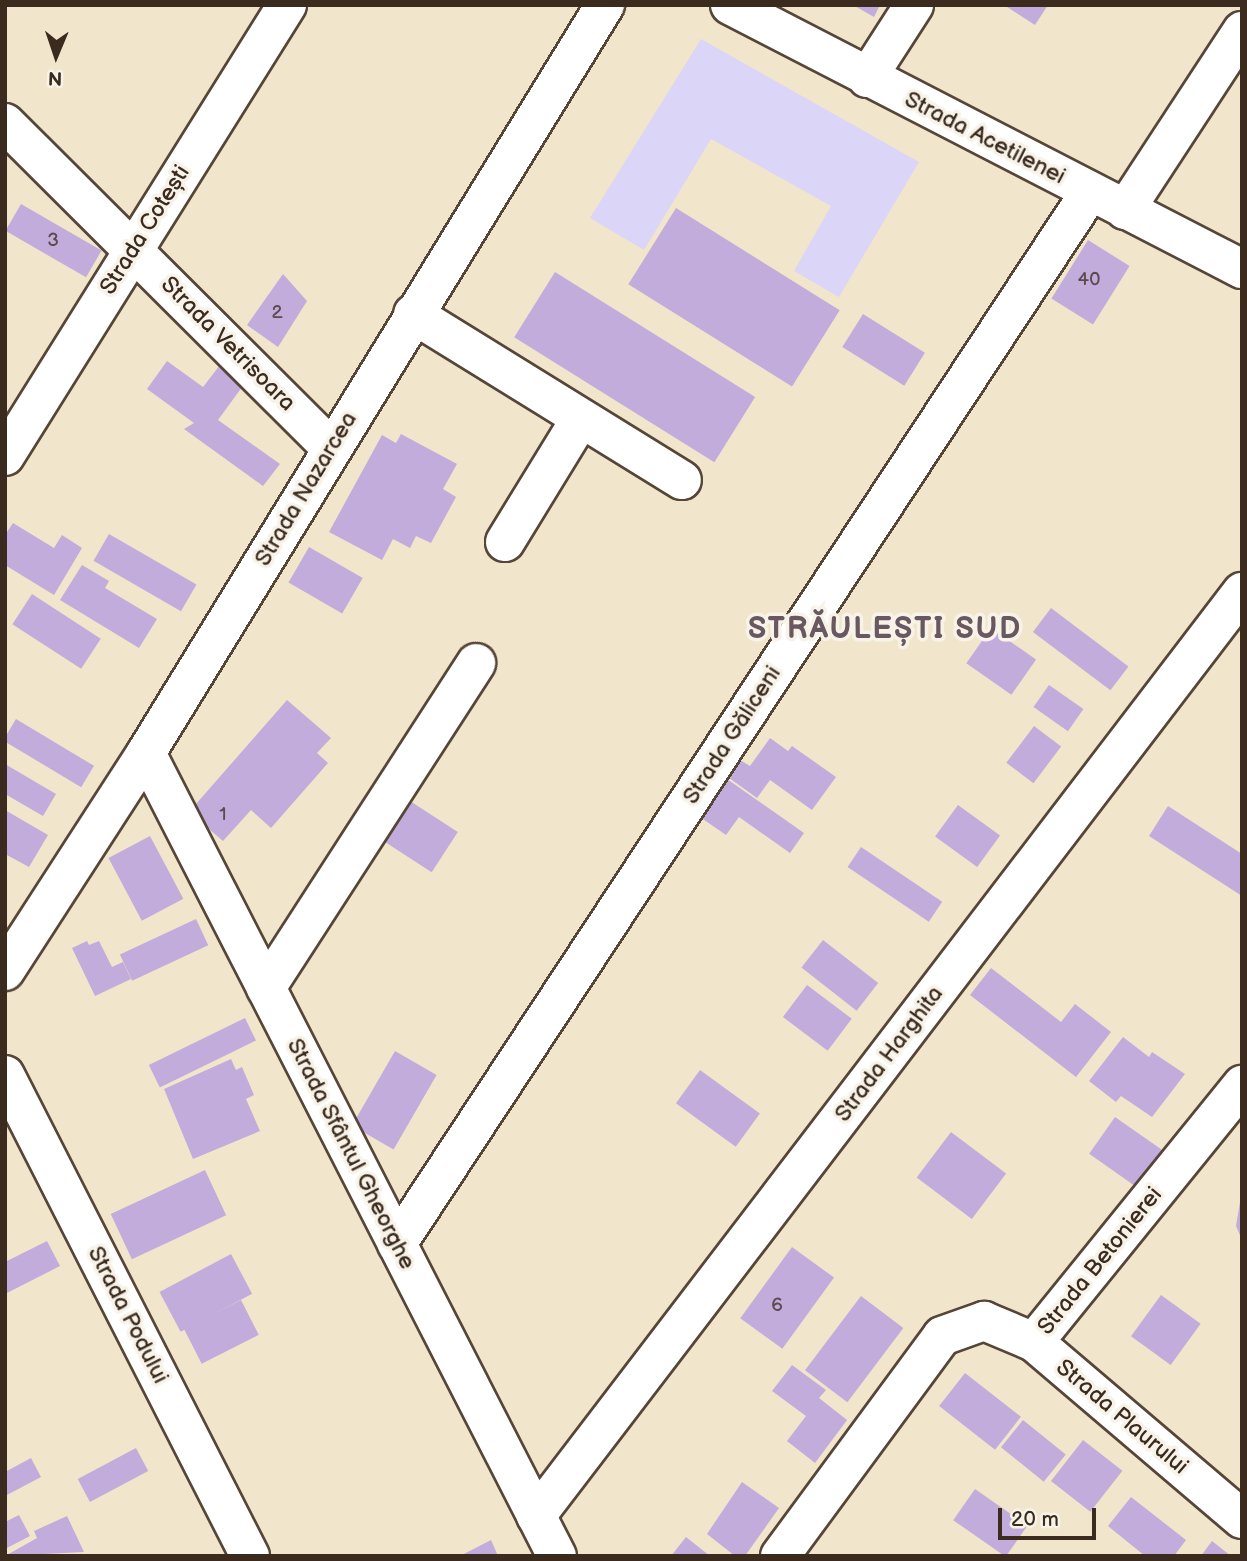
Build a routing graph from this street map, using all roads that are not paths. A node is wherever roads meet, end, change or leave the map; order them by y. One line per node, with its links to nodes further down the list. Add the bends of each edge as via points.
1 (287, 5): 10 (street, Strada Cotești)
2 (604, 5): 12 (street, Strada Nazarcea)
3 (730, 5): 6 (street, Strada Acetilenei)
4 (914, 5): 6 (street)
5 (1242, 31): 9 (street)
6 (867, 78): 8 (street, Strada Acetilenei)
7 (5, 123): 10 (street, Strada Vetrisoara)
8 (1090, 192): 9 (street, Strada Acetilenei); 25 (street, Strada Găliceni)
9 (1125, 210): 11 (street, Strada Acetilenei)
10 (133, 249): 14 (street, Strada Vetrisoara); 15 (street, Strada Cotești)
11 (1242, 269)
12 (413, 314): 13 (street); 14 (street, Strada Nazarcea)
13 (581, 418): 16 (street); 17 (street)
14 (331, 448): 20 (street, Strada Nazarcea)
15 (5, 456)
16 (682, 480)
17 (505, 542)
18 (1242, 592): 27 (street, Strada Harghita)
19 (476, 663): 22 (street)
20 (146, 753): 21 (street, Strada Nazarcea); 22 (street, Strada Sfântul Gheorghe)
21 (5, 971)
22 (266, 988): 25 (street, Strada Sfântul Gheorghe)
23 (5, 1075): 29 (street, Strada Podului)
24 (1242, 1085): 26 (street, Strada Betonierei)
25 (397, 1244): 27 (street, Strada Sfântul Gheorghe)
26 (1034, 1342): 28 (street, Strada Plaurului); 31 (street, Strada Betonierei, via 984,1321 942,1336)
27 (536, 1516): 30 (street, Strada Sfântul Gheorghe)
28 (1242, 1519)
29 (250, 1556)
30 (556, 1556)
31 (779, 1556)

